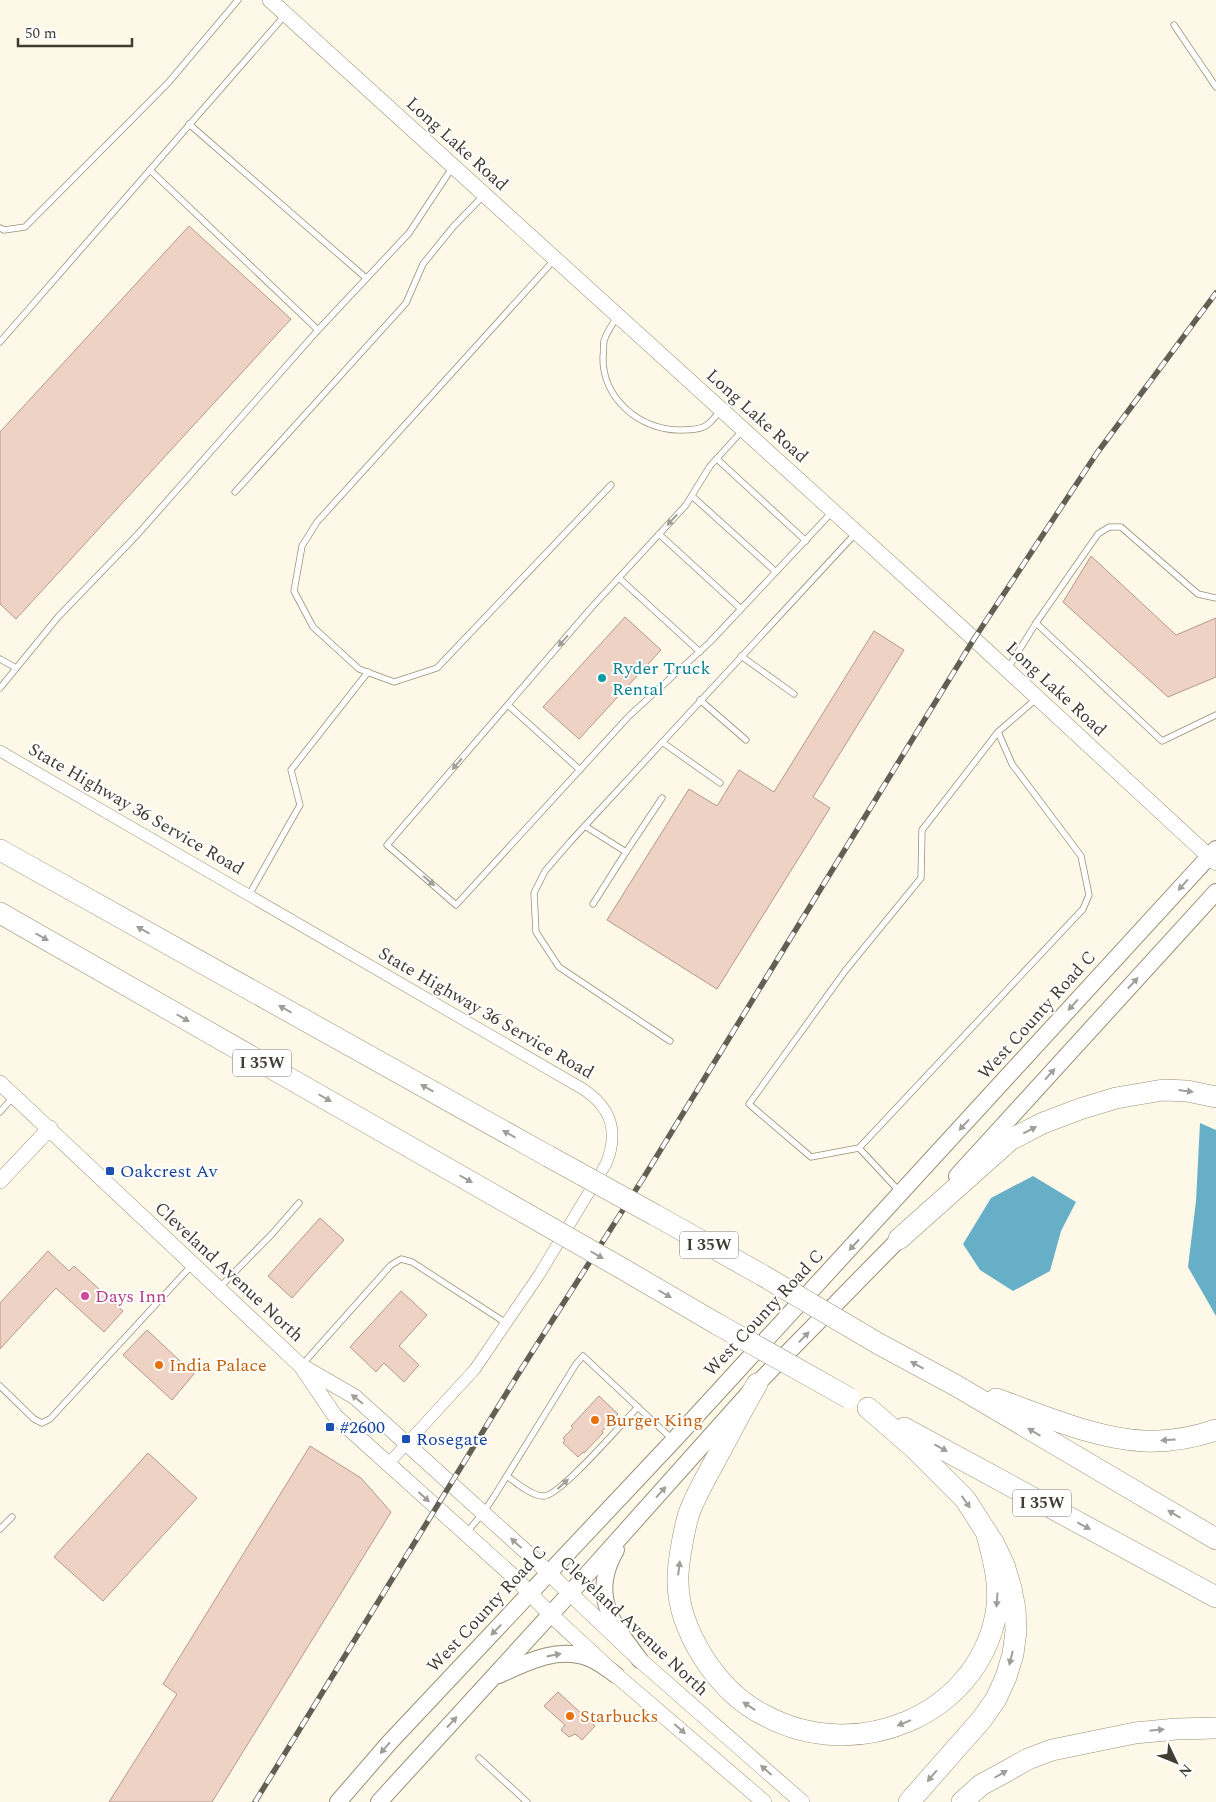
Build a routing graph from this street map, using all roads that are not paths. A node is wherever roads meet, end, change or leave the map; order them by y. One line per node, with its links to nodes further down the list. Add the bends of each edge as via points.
1 (238, 0): 10 (lane, via 168,83 25,226)
2 (270, 0): 3 (street, Long Lake Road)
3 (286, 14): 6 (lane); 7 (street, Long Lake Road)
4 (1174, 25): 5 (lane)
5 (1216, 87)
6 (189, 124): 8 (lane); 12 (lane)
7 (453, 166): 9 (street, Long Lake Road); 12 (lane, via 409,233)
8 (150, 170): 14 (lane); 15 (lane)
9 (484, 194): 11 (street, Long Lake Road); 20 (lane, via 452,226 423,264 406,303)
10 (1, 231)
11 (555, 259): 13 (street, Long Lake Road); 36 (lane, via 317,522 302,546 294,591 313,626 359,669)
12 (366, 278): 14 (lane)
13 (618, 316): 16 (street, Long Lake Road); 16 (lane, via 604,342 603,363 607,383 635,418 670,431 690,430 706,426)
14 (318, 330): 34 (lane, via 137,535 58,617)
15 (0, 342)
16 (722, 410): 17 (street, Long Lake Road)
17 (743, 429): 18 (lane); 22 (street, Long Lake Road)
18 (717, 459): 21 (lane); 25 (lane)
19 (611, 485): 36 (lane, via 437,668 394,682)
20 (235, 492)
21 (692, 496): 24 (lane, one-way to 24); 26 (lane)
22 (833, 511): 23 (street, Long Lake Road); 25 (lane)
23 (856, 532): 32 (lane); 35 (street, Long Lake Road)
24 (659, 534): 27 (lane); 29 (lane)
25 (806, 541): 26 (lane)
26 (776, 572): 29 (lane)
27 (619, 578): 31 (lane); 41 (lane, one-way to 41)
28 (1216, 598): 30 (lane, via 1198,594 1121,526 1109,527 1098,534)
29 (741, 609): 31 (lane)
30 (1036, 623): 35 (lane); 42 (lane, via 1162,741)
31 (700, 652): 47 (lane, via 629,716)
32 (741, 656): 38 (lane); 40 (lane)
33 (0, 659): 34 (lane)
34 (16, 668): 37 (lane)
35 (1007, 669): 39 (street, Long Lake Road)
36 (368, 672): 55 (lane, via 291,770 300,805)
37 (0, 688)
38 (794, 694)
39 (1038, 698): 43 (lane); 53 (street, Long Lake Road)
40 (700, 700): 44 (lane); 45 (lane)
41 (508, 705): 47 (lane); 47 (lane, one-way to 47, via 387,845 456,905)
42 (1216, 715)
43 (998, 732): 64 (lane, via 1012,764 1081,856 1088,895 1082,909); 64 (lane, via 922,830 921,878 845,971 749,1104 811,1157)
44 (746, 740)
45 (662, 742): 48 (lane); 50 (lane)
46 (0, 751): 55 (street, State Highway 36 Service Road)
47 (580, 770)
48 (720, 783)
49 (662, 798): 52 (lane)
50 (585, 826): 52 (lane); 58 (lane, via 545,870 534,892 536,932 559,967)
51 (0, 850): 74 (highway, I 35W, one-way to 51, bridge)
52 (626, 852): 56 (lane)
53 (1214, 856): 66 (main road, West County Road C, one-way to 66)
54 (1216, 892): 68 (main road, one-way to 54)
55 (249, 895): 71 (street, State Highway 36 Service Road, via 583,1089 605,1108 613,1136 606,1164)
56 (593, 904)
57 (0, 913): 77 (highway, I 35W, one-way to 77, bridge)
58 (670, 1041)
59 (0, 1083): 60 (street, Cleveland Avenue North)
60 (14, 1096): 62 (lane); 63 (street, Cleveland Avenue North)
61 (1216, 1097): 68 (highway, one-way to 61, via 1010,1140 1044,1123 1116,1098 1163,1090)
62 (0, 1112)
63 (50, 1128): 65 (street); 69 (street, Cleveland Avenue North)
64 (859, 1148): 66 (lane)
65 (0, 1181)
66 (901, 1194): 79 (main road, West County Road C, one-way to 79)
67 (299, 1202): 70 (lane)
68 (899, 1239): 73 (main road, one-way to 68)
69 (193, 1264): 70 (street, Cleveland Avenue North); 75 (lane, via 50,1419 42,1423 34,1419)
70 (219, 1288): 72 (street, Cleveland Avenue North)
71 (506, 1324): 72 (lane, via 412,1262 401,1259 391,1265); 80 (street, State Highway 36 Service Road, via 475,1369)
72 (301, 1366): 80 (street, Cleveland Avenue North, one-way to 72, via 355,1397); 81 (street, Cleveland Avenue North, via 335,1416)
73 (757, 1384): 86 (main road, one-way to 73); 88 (highway, one-way to 73, via 998,1591 991,1634 970,1673 947,1698 928,1712 885,1730 838,1735 789,1726 744,1703 728,1689 698,1649 681,1603 678,1582 690,1509)
74 (955, 1385): 78 (highway, one-way to 74, via 1171,1441 1118,1438); 89 (highway, I 35W, one-way to 74)
75 (0, 1386)
76 (638, 1407): 79 (lane); 82 (lane, one-way to 76, via 542,1497 550,1495); 82 (lane, via 583,1356)
77 (868, 1408): 88 (highway, one-way to 88, via 966,1499); 93 (highway, I 35W, one-way to 93)
78 (1216, 1430)
79 (674, 1440): 90 (main road, West County Road C)
80 (407, 1444): 81 (street, State Highway 36 Service Road); 83 (street, Cleveland Avenue North)
81 (388, 1464): 87 (street, Cleveland Avenue North, one-way to 87)
82 (507, 1476): 83 (lane)
83 (483, 1513): 87 (lane); 90 (street, Cleveland Avenue North, one-way to 83)
84 (12, 1517): 85 (lane)
85 (0, 1528)
86 (629, 1528): 91 (main road); 95 (main road, via 608,1564 604,1596 616,1628)
87 (466, 1534): 92 (street, Cleveland Avenue North)
88 (987, 1535): 105 (highway, one-way to 105, via 1004,1565 1015,1609 1016,1631 1006,1678 982,1719)
89 (1216, 1539)
90 (548, 1573): 91 (street, Cleveland Avenue North); 92 (main road, West County Road C)
91 (569, 1593): 94 (main road); 95 (street, Cleveland Avenue North)
92 (530, 1594): 94 (street, Cleveland Avenue North); 100 (main road, West County Road C, one-way to 100, via 389,1743)
93 (1216, 1597)
94 (550, 1614): 96 (street, Cleveland Avenue North); 97 (main road)
95 (640, 1660): 104 (street, Cleveland Avenue North, one-way to 95)
96 (616, 1675): 97 (main road, one-way to 96, via 528,1661 569,1652 591,1658); 103 (street, Cleveland Avenue North, one-way to 103)
97 (492, 1678): 101 (main road, one-way to 97)
98 (1216, 1728): 106 (highway, one-way to 98, via 1005,1772 1052,1750 1135,1733)
99 (479, 1758): 102 (lane)
100 (338, 1802)
101 (379, 1802)
102 (527, 1802)
103 (764, 1802)
104 (802, 1802)
105 (909, 1802)
106 (962, 1802)

